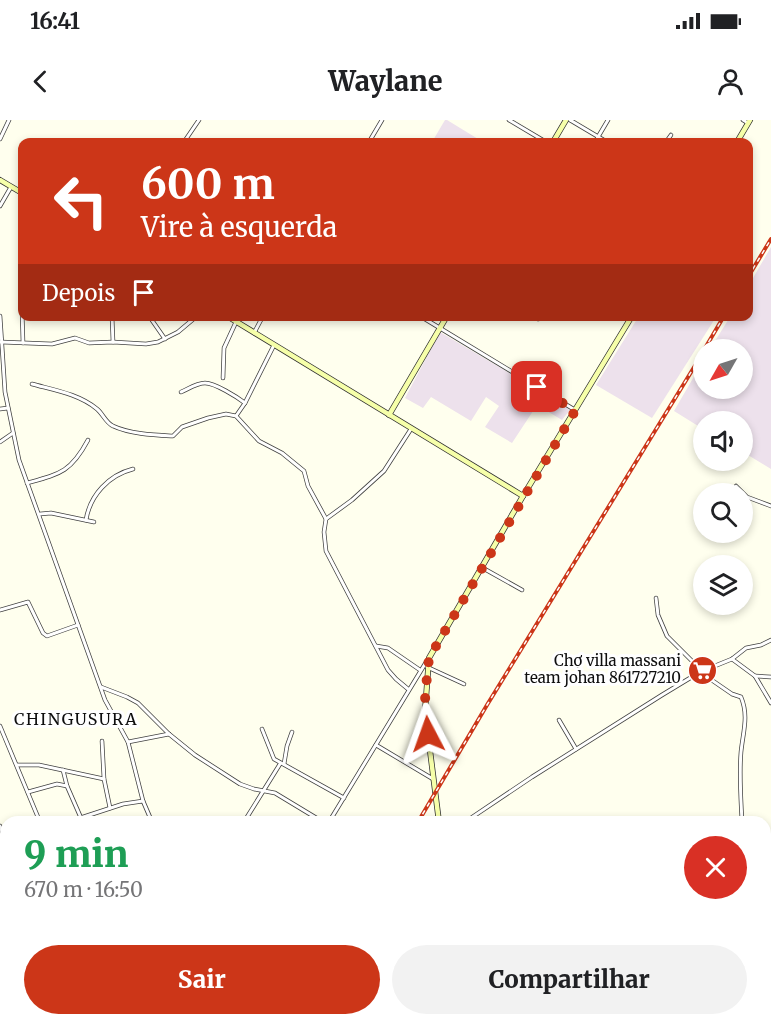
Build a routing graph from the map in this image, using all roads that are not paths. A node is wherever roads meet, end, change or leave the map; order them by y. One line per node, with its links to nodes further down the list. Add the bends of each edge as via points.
1 (2, 120): 10 (street)
2 (9, 120): 10 (street)
3 (199, 120): 13 (street)
4 (382, 120): 14 (street)
5 (509, 120): 15 (street)
6 (568, 120): 12 (street); 16 (main road)
7 (608, 120): 12 (street)
8 (742, 120): 9 (street)
9 (749, 122): 18 (main road)
10 (5, 127): 19 (street)
11 (671, 135): 17 (street)
12 (598, 137)
13 (187, 138)
14 (371, 138)
15 (539, 138)
16 (556, 138)
17 (669, 138)
18 (739, 138)
19 (0, 140)
20 (0, 180): 21 (main road)
21 (11, 187): 22 (main road); 23 (street)
22 (18, 191)
23 (0, 206)
24 (0, 316): 37 (street)
25 (22, 321): 39 (street)
26 (112, 321): 38 (street)
27 (152, 321): 36 (street)
28 (190, 321): 36 (street)
29 (260, 321): 35 (street)
30 (428, 321): 34 (street)
31 (444, 321): 34 (main road)
32 (629, 321): 47 (main road)
33 (236, 322): 35 (main road); 41 (street, via 224,348)
34 (440, 329): 47 (street); 48 (main road)
35 (254, 333): 40 (main road)
36 (165, 339): 38 (street, via 146,344)
37 (1, 342): 39 (street); 45 (street)
38 (113, 342): 39 (street, via 89,343 75,338 52,344)
39 (23, 343)
40 (274, 345): 44 (street); 48 (main road)
41 (223, 378)
42 (32, 384): 49 (street, via 80,399 100,411 112,426 153,435 173,436 182,427 208,418)
43 (181, 392): 44 (street, via 208,383)
44 (245, 403): 49 (street)
45 (8, 408): 46 (street); 51 (street)
46 (0, 409)
47 (575, 411): 56 (main road)
48 (389, 415): 50 (main road)
49 (236, 416): 60 (street, via 263,445 282,453 304,471)
50 (411, 429): 56 (main road); 60 (street, via 384,471)
51 (13, 433): 53 (street); 55 (street)
52 (88, 440): 55 (street, via 59,474)
53 (0, 442)
54 (133, 470): 61 (street, via 120,473 99,491)
55 (27, 483): 59 (street)
56 (523, 496): 63 (main road)
57 (753, 499): 58 (street)
58 (771, 506)
59 (40, 514): 61 (street); 67 (street)
60 (326, 519): 69 (street, via 326,551)
61 (86, 520): 62 (street)
62 (94, 522)
63 (481, 567): 64 (street); 70 (main road)
64 (522, 590)
65 (656, 598): 74 (street, via 667,636)
66 (0, 610): 67 (street, via 28,602 47,636)
67 (78, 625): 78 (street)
68 (771, 640): 71 (street, via 746,648)
69 (376, 646): 73 (street, via 388,648); 79 (street, via 388,670)
70 (429, 658): 72 (main road); 73 (street)
71 (732, 659): 74 (street); 75 (street)
72 (427, 667): 77 (street); 94 (main road, via 425,711)
73 (420, 670): 79 (street)
74 (700, 672): 89 (street); 110 (street, via 741,697 745,706)
75 (755, 676): 76 (street); 80 (street)
76 (771, 678)
77 (464, 684)
78 (101, 687): 85 (street, via 138,703); 87 (street)
79 (408, 689): 88 (street)
80 (771, 703)
81 (559, 720): 89 (street)
82 (0, 726): 90 (street)
83 (262, 729): 91 (street, via 272,757)
84 (292, 732): 91 (street)
85 (169, 734): 87 (street); 96 (street, via 240,784)
86 (102, 741): 93 (street)
87 (128, 742): 99 (street)
88 (376, 745): 94 (street); 98 (street)
89 (576, 749): 109 (street)
90 (16, 765): 92 (street); 97 (street)
91 (282, 765): 96 (street); 98 (street)
92 (63, 770): 93 (street); 95 (street)
93 (104, 778): 100 (street)
94 (434, 780): 108 (main road)
95 (67, 786): 97 (street, via 57,784); 102 (street)
96 (264, 790): 105 (street); 106 (street)
97 (28, 792): 101 (street)
98 (344, 798): 107 (street)
99 (143, 801): 100 (street); 104 (street)
100 (110, 808): 103 (street)
101 (38, 816)
102 (80, 816)
103 (87, 816)
104 (149, 816)
105 (248, 816)
106 (313, 816)
107 (333, 816)
108 (438, 816)
109 (474, 816)
110 (742, 816)

